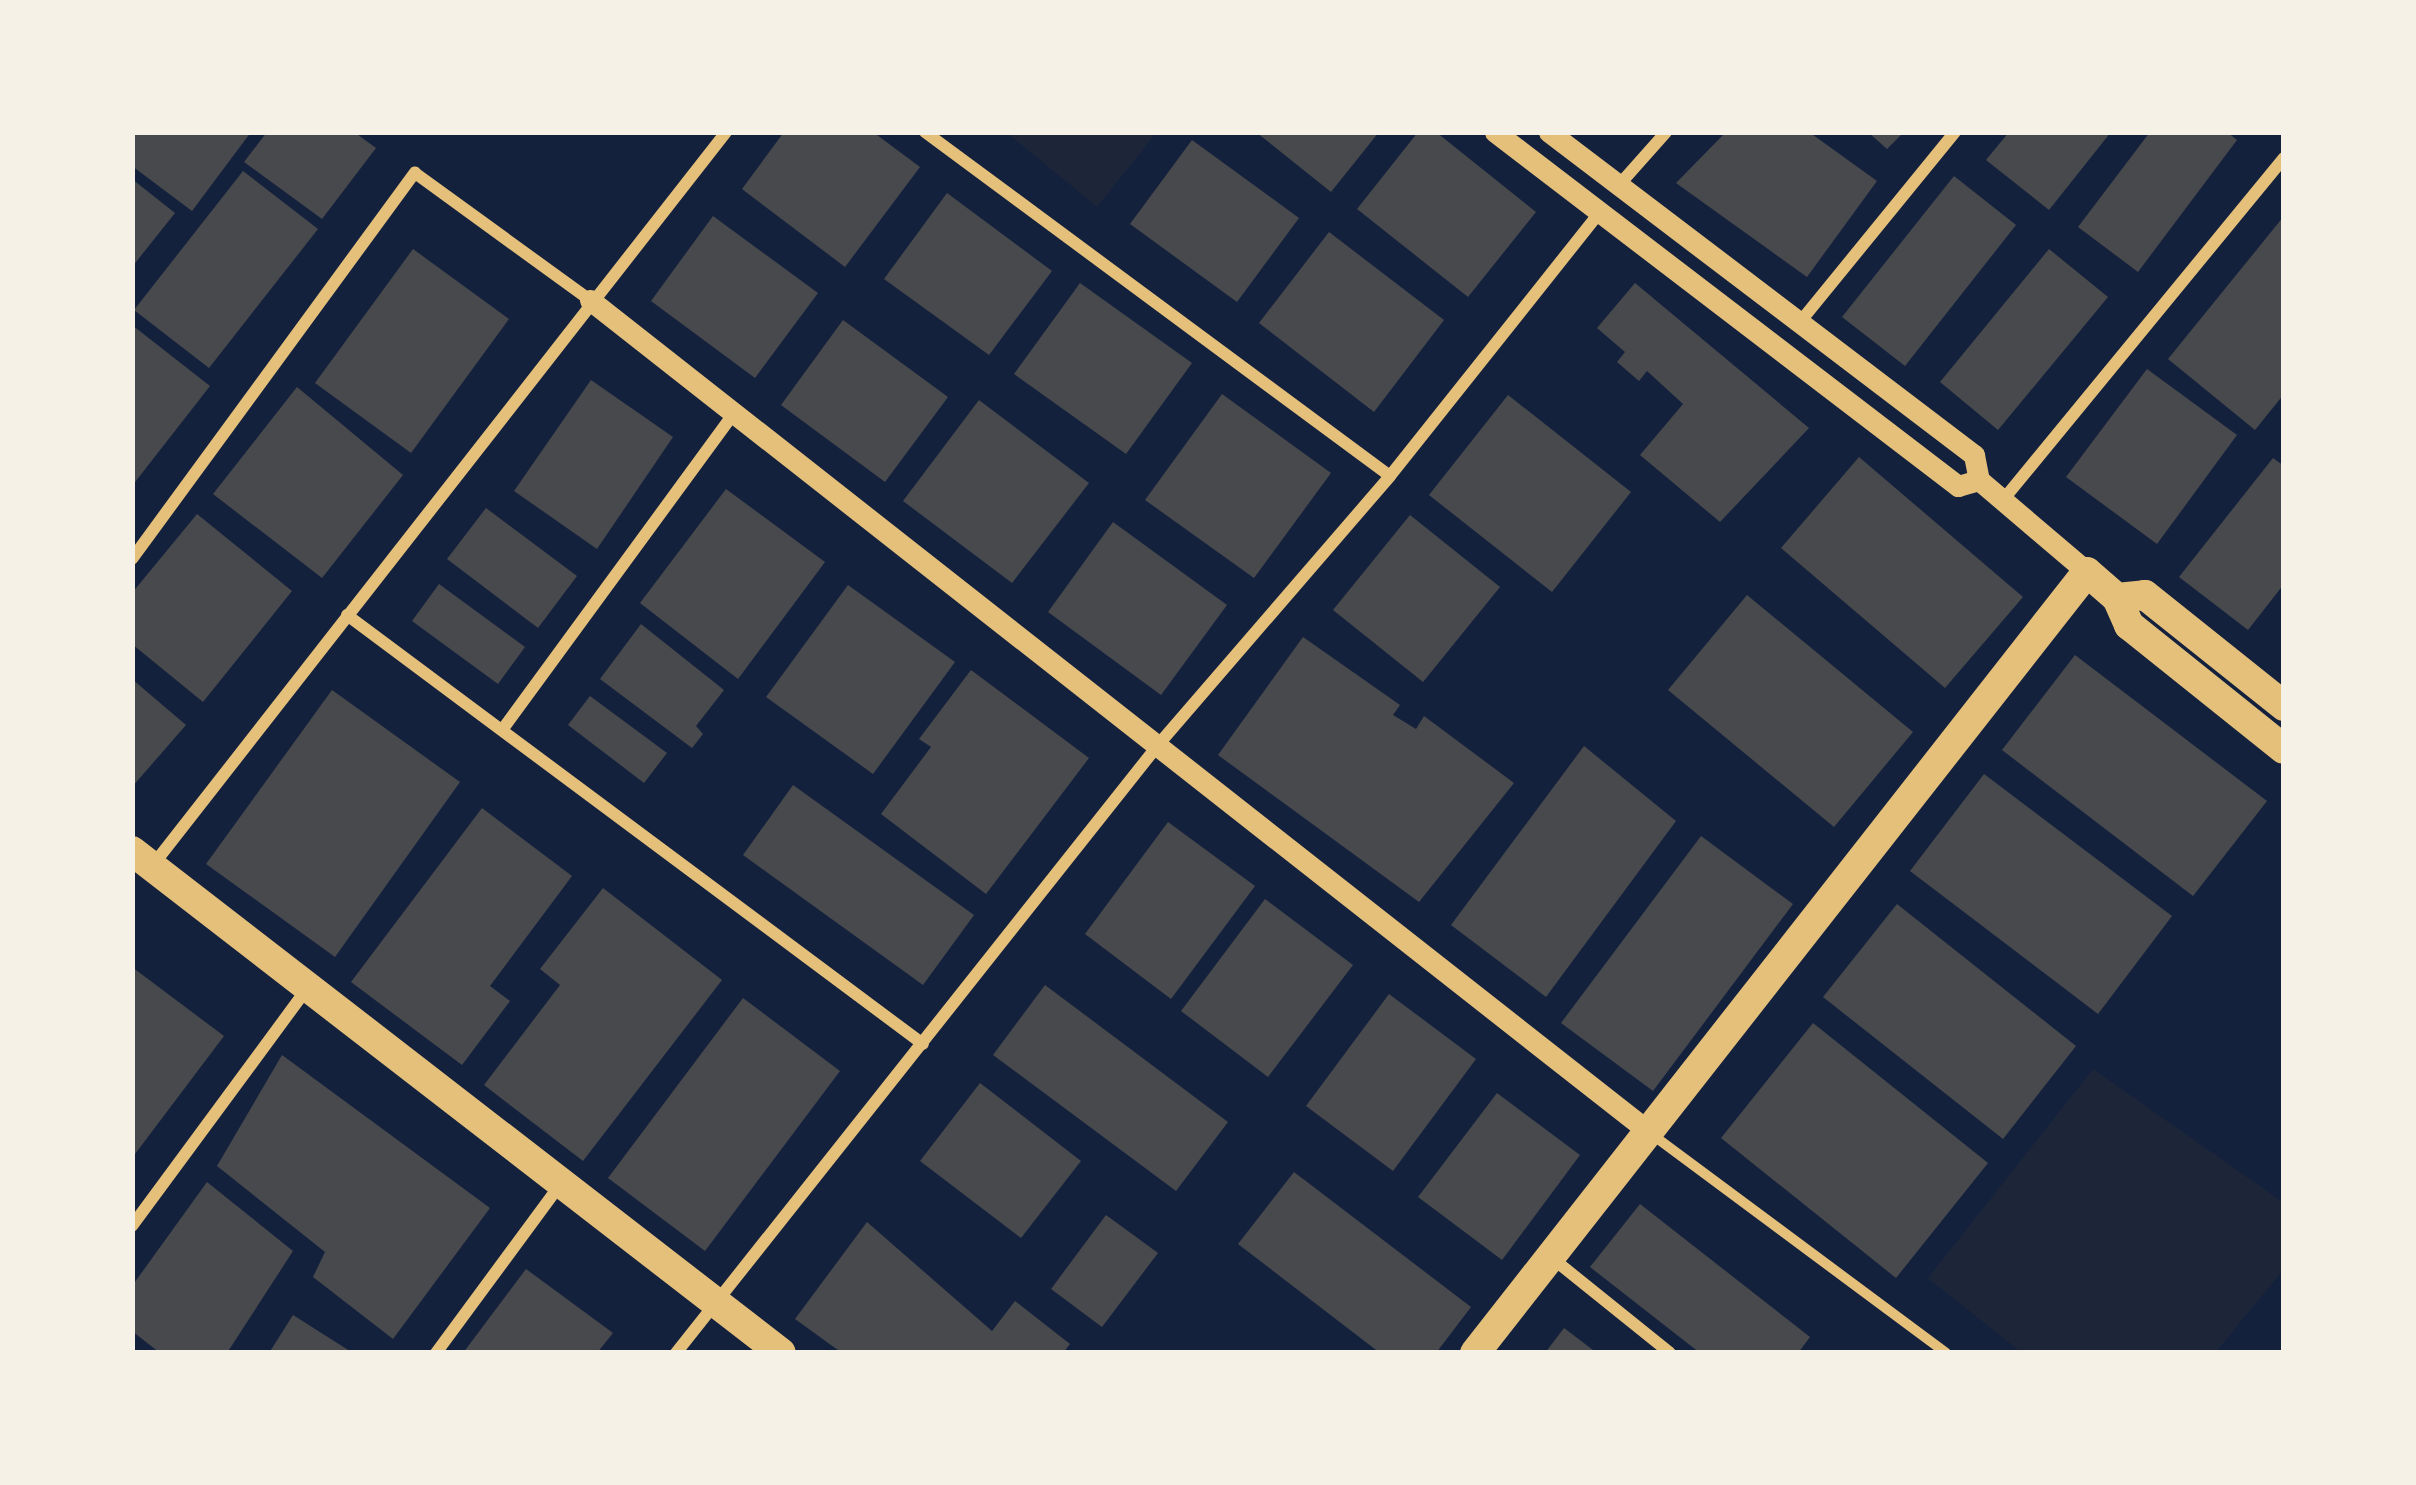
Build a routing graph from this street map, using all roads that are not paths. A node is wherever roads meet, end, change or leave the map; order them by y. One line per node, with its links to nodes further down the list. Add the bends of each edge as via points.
1 (726, 132): 10 (street)
2 (925, 132): 14 (street)
3 (1495, 132): 9 (street)
4 (1549, 132): 8 (street)
5 (1666, 132): 8 (street)
6 (1955, 132): 11 (street)
7 (2284, 158): 16 (street)
8 (1619, 185): 9 (street); 11 (street)
9 (1600, 212): 12 (street); 14 (street)
10 (590, 300): 13 (street); 17 (street, via 415,172); 20 (street)
11 (1800, 322): 12 (street); 15 (street, via 1974,455)
12 (1776, 347): 15 (street, via 1958,486)
13 (734, 413): 22 (street); 23 (street)
14 (1390, 476): 23 (street)
15 (1979, 480): 16 (street)
16 (2003, 500): 18 (street)
17 (132, 559)
18 (2087, 572): 19 (main road); 28 (main road)
19 (2117, 598): 21 (main road, via 2145,595); 24 (main road, via 2129,625)
20 (346, 615): 22 (street); 25 (street)
21 (2284, 706)
22 (505, 726): 27 (street)
23 (1158, 745): 27 (street); 28 (street)
24 (2284, 749)
25 (142, 859): 26 (main road)
26 (308, 988): 29 (main road); 30 (street)
27 (923, 1044): 32 (street)
28 (1648, 1132): 31 (main road); 38 (street)
29 (562, 1184): 32 (main road); 33 (street)
30 (132, 1226)
31 (1551, 1257): 36 (main road); 37 (street)
32 (716, 1302): 34 (street); 35 (main road)
33 (436, 1353)
34 (676, 1353)
35 (782, 1353)
36 (1475, 1353)
37 (1670, 1353)
38 (1946, 1353)

